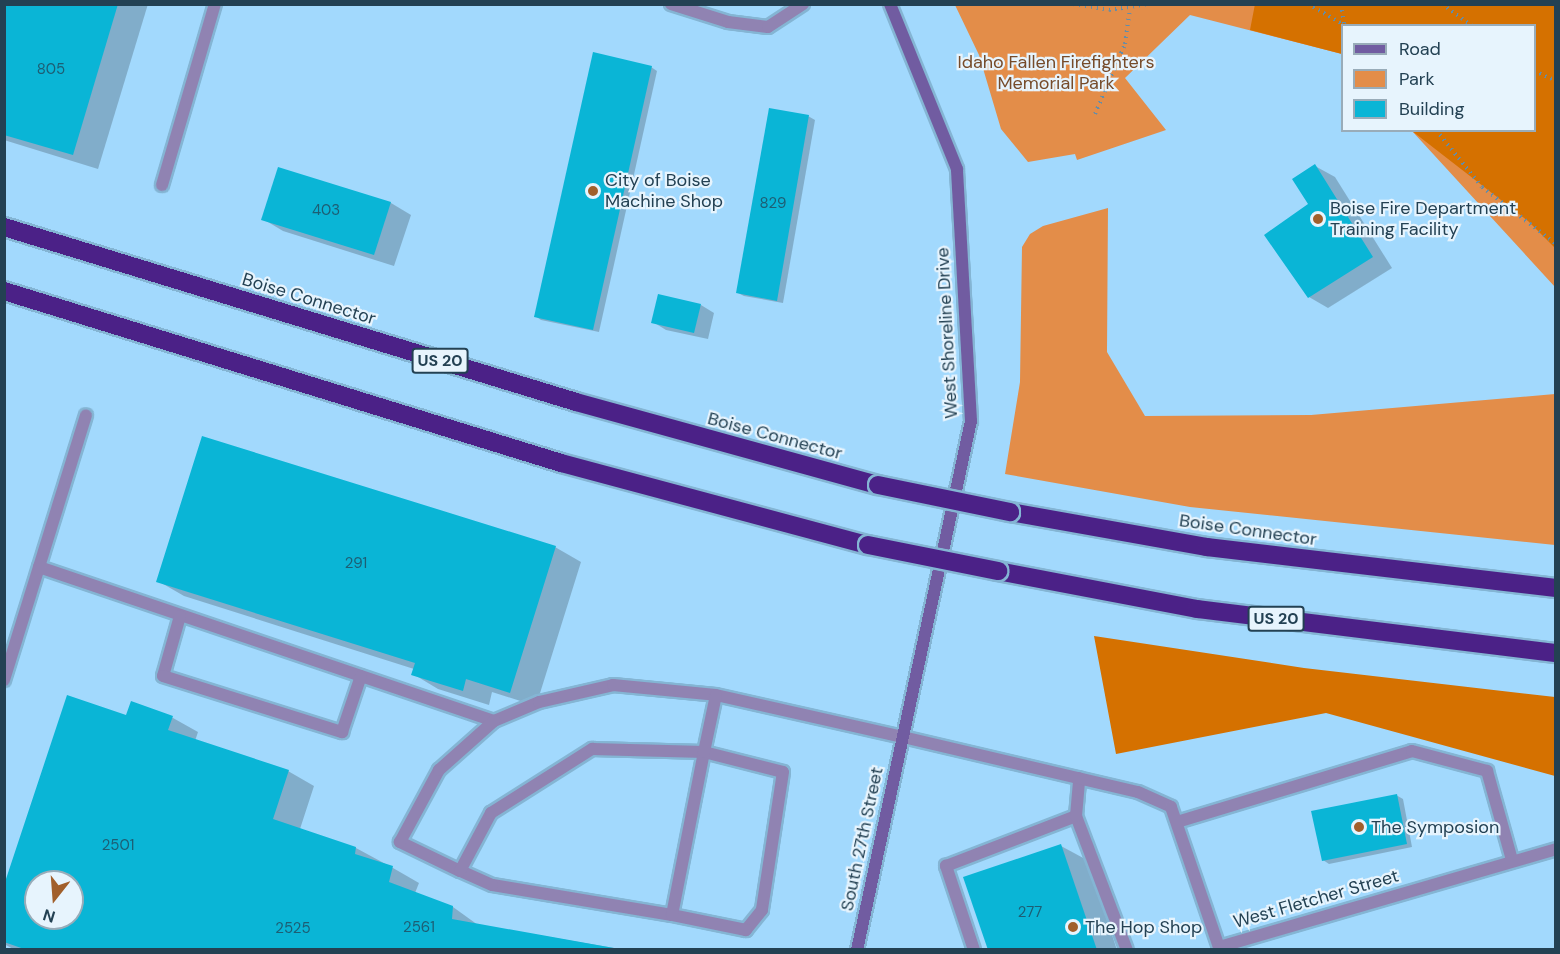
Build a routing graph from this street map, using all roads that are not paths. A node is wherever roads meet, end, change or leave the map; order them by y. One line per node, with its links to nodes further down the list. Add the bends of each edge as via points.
1 (215, 4): 5 (street)
2 (671, 4): 3 (street, via 728,22 768,27)
3 (803, 4)
4 (890, 4): 17 (main road, West Shoreline Drive, via 957,169 971,421)
5 (162, 185)
6 (4, 227): 10 (highway, Boise Connector / US 20, bridge, via 576,402 879,485 1207,547)
7 (4, 291): 12 (highway, US 20, bridge, via 561,463 868,545 1197,609)
8 (86, 414): 9 (street)
9 (39, 567): 11 (street); 14 (street)
10 (1556, 588)
11 (180, 616): 13 (street); 13 (street, via 163,675 342,732)
12 (1556, 653)
13 (361, 676): 16 (street)
14 (4, 680)
15 (716, 695): 16 (street, West Fletcher Street, via 613,685 539,702); 17 (street, West Fletcher Street); 18 (street)
16 (494, 721): 24 (street, West Fletcher Street, via 439,770 400,842)
17 (903, 737): 19 (street, West Fletcher Street); 27 (main road, South 27th Street)
18 (704, 753): 24 (street, via 592,750 491,813); 25 (street); 25 (street, via 783,772 762,910 746,930)
19 (1079, 778): 20 (street); 21 (street, West Fletcher Street, via 1171,807)
20 (1076, 816): 28 (street, via 946,866); 29 (street)
21 (1177, 822): 23 (street, via 1412,752 1487,771); 26 (street, West Fletcher Street)
22 (1556, 849): 23 (street, West Fletcher Street)
23 (1512, 860): 26 (street, West Fletcher Street)
24 (460, 871): 25 (street, via 492,885)
25 (672, 915)
26 (1215, 948)
27 (857, 950)
28 (974, 950)
29 (1127, 950)

